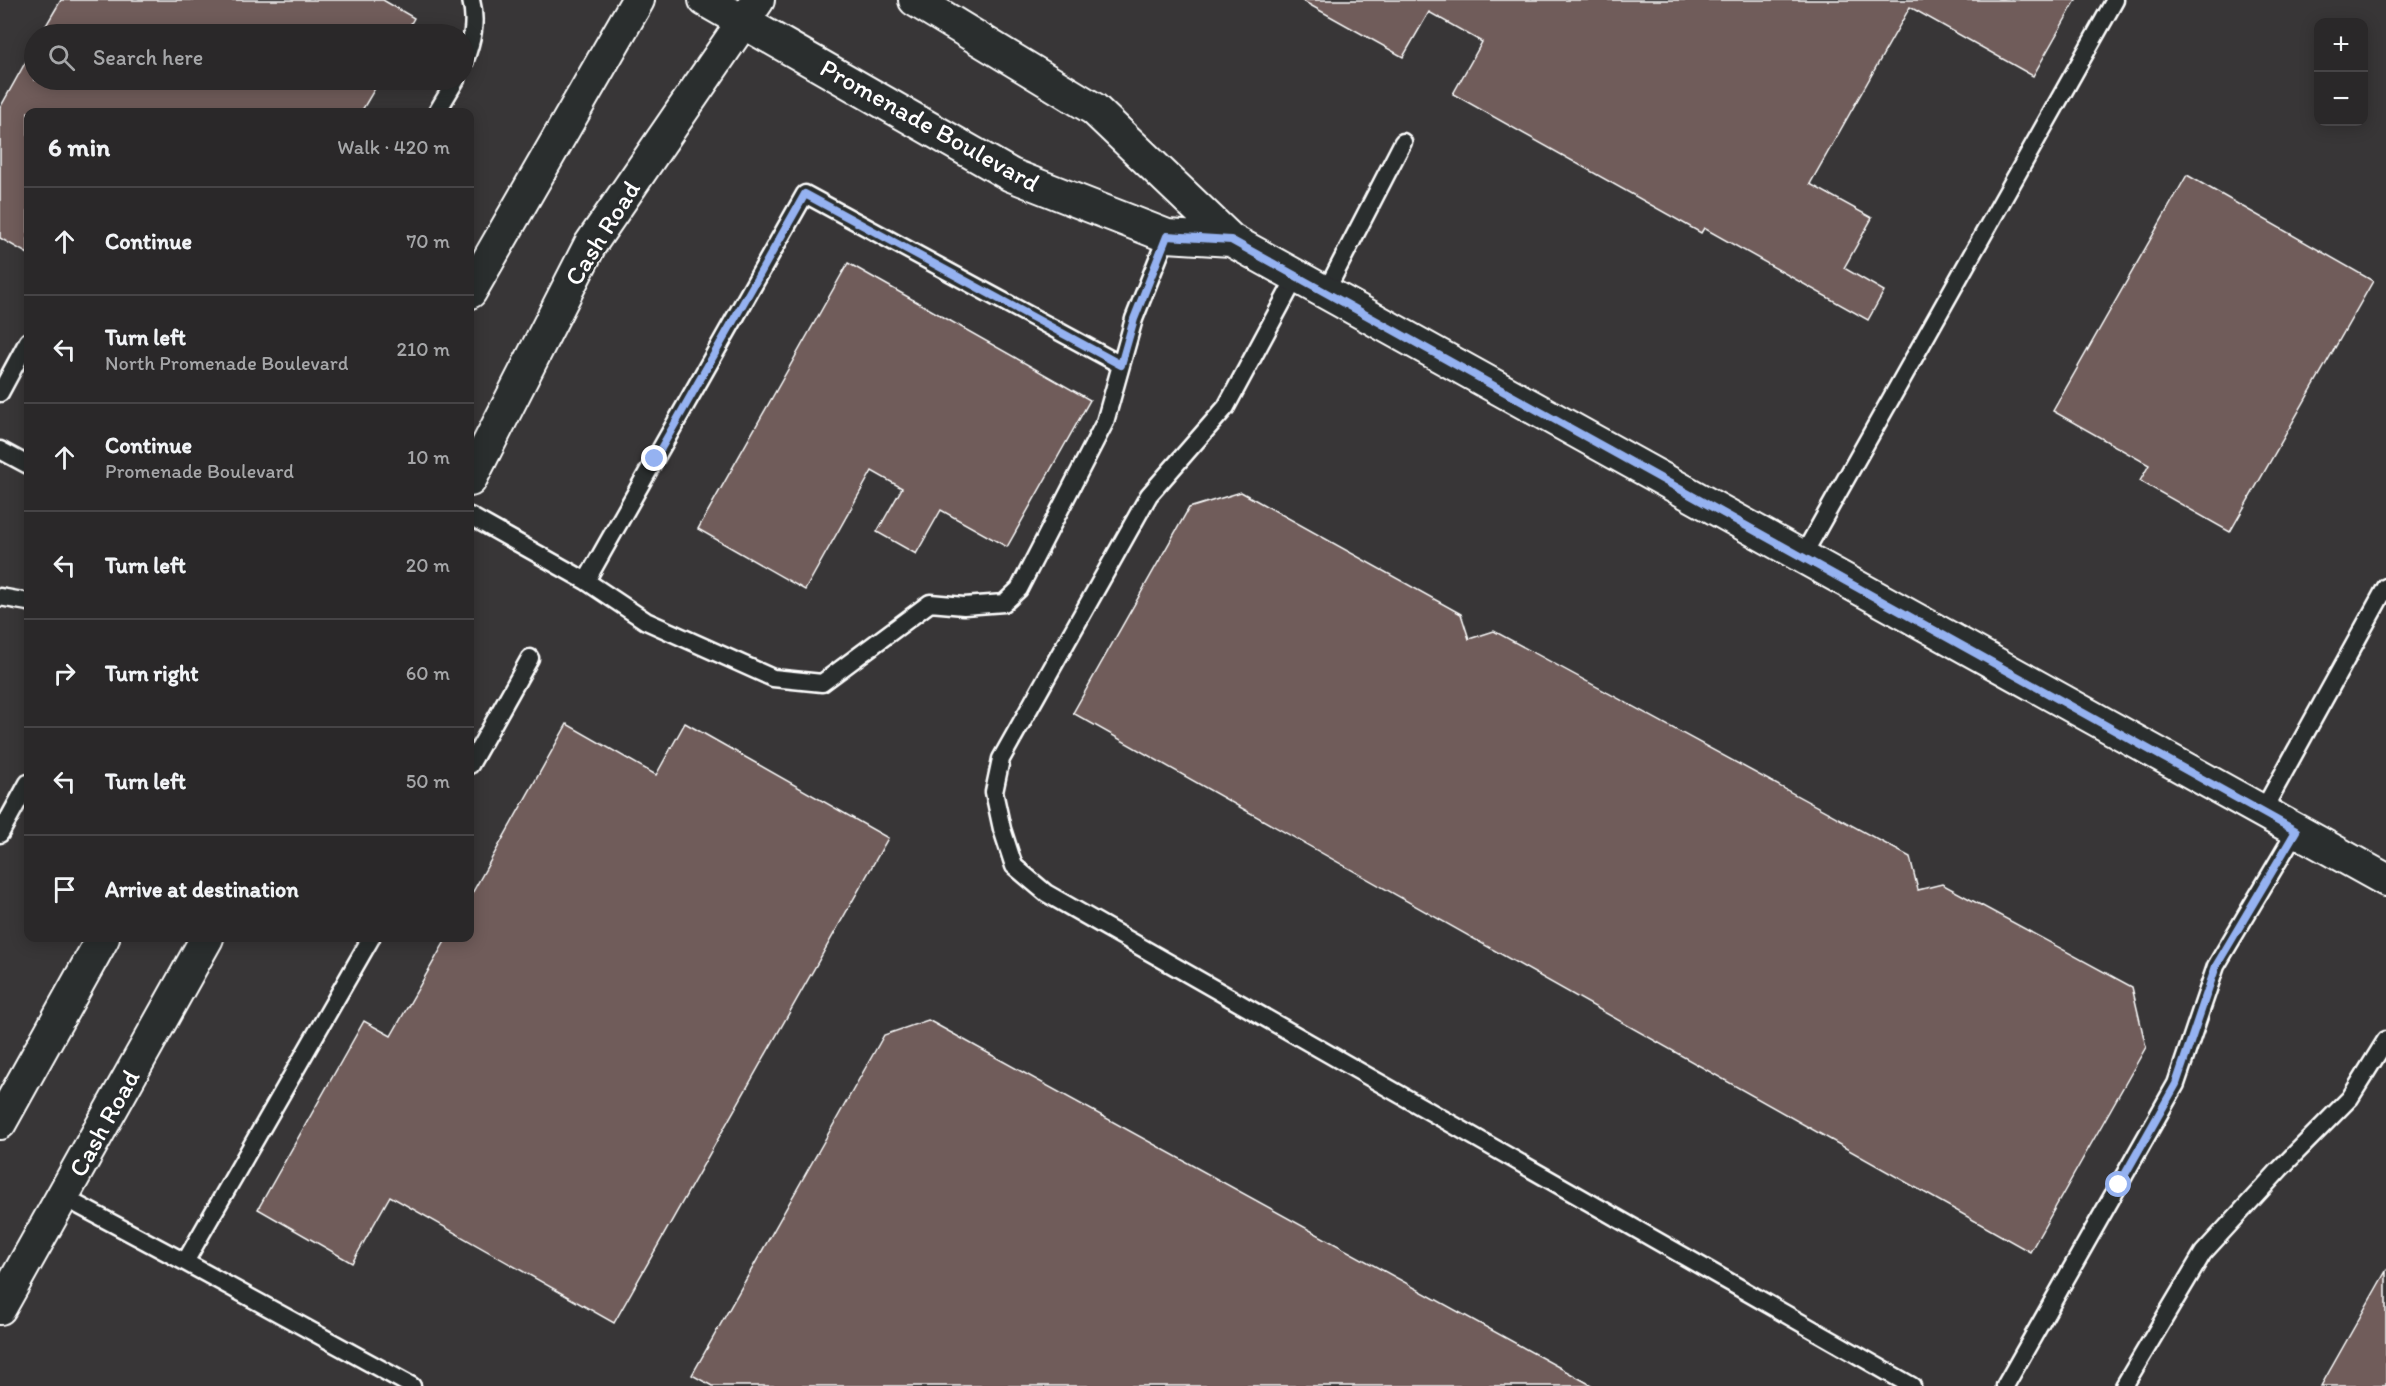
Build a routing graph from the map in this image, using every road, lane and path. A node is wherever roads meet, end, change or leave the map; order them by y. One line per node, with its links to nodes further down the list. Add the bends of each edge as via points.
1 (471, 0): 7 (lane)
2 (638, 0): 14 (street)
3 (705, 0): 6 (street, Promenade Boulevard)
4 (915, 0): 12 (street, via 1094,109)
5 (2115, 0): 23 (lane)
6 (750, 10): 11 (street, Promenade Boulevard, via 1011,175); 21 (street, Cash Road, via 590,244)
7 (474, 24)
8 (450, 90): 9 (lane)
9 (439, 108)
10 (1403, 142): 15 (lane)
11 (1167, 236): 12 (street, Promenade Boulevard); 17 (lane, via 1134,319)
12 (1231, 240): 13 (street)
13 (1296, 277): 15 (street); 44 (lane, via 1226,407 1149,495 1001,759 994,792 1014,866 1046,893)
14 (474, 285)
15 (1325, 293): 23 (street)
16 (24, 348): 18 (lane)
17 (1121, 365): 24 (lane, via 1105,422 1019,588 1004,603 930,603 822,684 773,678 646,621); 24 (lane, via 805,194)
18 (0, 393)
19 (0, 450): 20 (lane)
20 (24, 463)
21 (474, 472)
22 (474, 518): 24 (lane)
23 (1802, 557): 31 (street)
24 (586, 581)
25 (2386, 587): 31 (lane)
26 (0, 597): 27 (lane)
27 (24, 601)
28 (530, 658): 29 (lane)
29 (474, 758)
30 (24, 790): 33 (lane)
31 (2262, 812): 32 (street)
32 (2296, 831): 34 (street); 45 (lane, via 2216,966 2176,1084)
33 (0, 834)
34 (2386, 880)
35 (101, 942): 39 (street)
36 (205, 942): 40 (street, Cash Road)
37 (369, 942): 41 (lane)
38 (2384, 1047): 46 (lane, via 2350,1098 2203,1253)
39 (0, 1123)
40 (63, 1197): 41 (lane); 42 (street, Cash Road)
41 (185, 1262): 43 (lane)
42 (0, 1308)
43 (412, 1386)
44 (1912, 1386)
45 (2005, 1386)
46 (2124, 1386)

